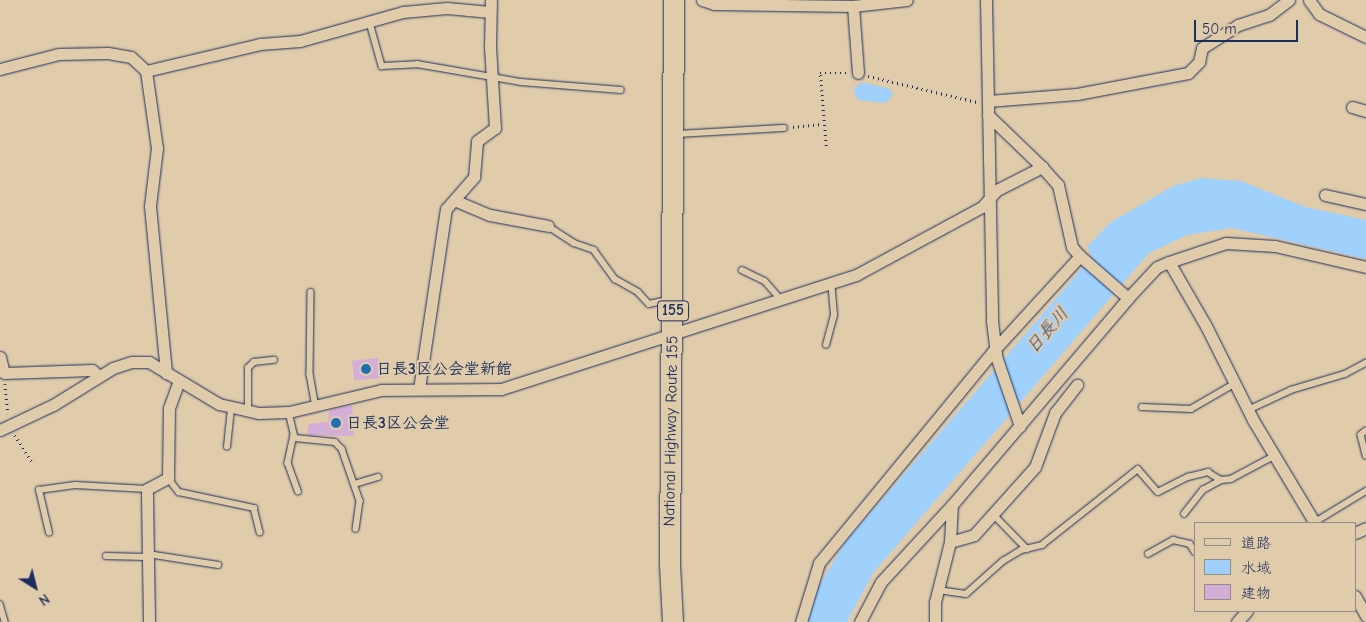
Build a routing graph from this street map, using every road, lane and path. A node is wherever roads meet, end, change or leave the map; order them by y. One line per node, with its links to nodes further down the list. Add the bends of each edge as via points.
1 (674, 0): 21 (highway, National Highway Route 155 / 155)
2 (702, 0): 8 (street, via 714,4)
3 (907, 0): 8 (street)
4 (986, 0): 16 (street)
5 (1289, 0): 16 (street, via 1269,15 1238,25 1202,48 1198,62 1188,73)
6 (1309, 0): 10 (street, via 1319,14)
7 (491, 6): 9 (street, via 412,11); 14 (street)
8 (853, 6): 13 (street)
9 (370, 23): 12 (street, via 300,41 260,44); 14 (lane, via 382,66 417,64)
10 (1366, 37)
11 (0, 69): 12 (street, via 59,54 108,53 131,57)
12 (146, 71): 44 (street, via 157,148 150,206)
13 (858, 73): 16 (path); 19 (path, via 820,73)
14 (491, 77): 15 (lane); 26 (street, via 495,128 477,141 474,177)
15 (621, 90)
16 (988, 107): 23 (street); 25 (street)
17 (1352, 107): 18 (street)
18 (1366, 111)
19 (823, 124): 20 (path); 22 (path)
20 (784, 128): 21 (lane)
21 (674, 134): 37 (highway, National Highway Route 155 / 155)
22 (826, 146)
23 (1042, 167): 25 (street); 29 (street, via 1058,185 1072,247)
24 (1325, 195): 27 (street)
25 (991, 196): 33 (street, via 982,207 873,266); 40 (street, via 992,321)
26 (454, 200): 28 (street, via 490,215); 49 (street, via 446,209)
27 (1366, 204)
28 (548, 226): 37 (lane, via 574,243 594,250 615,279 638,292 649,304)
29 (1080, 256): 35 (street); 40 (street)
30 (1169, 262): 31 (street, via 1226,243 1275,246); 35 (street, via 1157,267); 47 (street, via 1206,326)
31 (1366, 267)
32 (742, 270): 36 (lane, via 765,281)
33 (831, 282): 36 (street); 39 (lane, via 834,315)
34 (311, 292): 50 (lane, via 310,374)
35 (1126, 296): 56 (street)
36 (780, 298): 38 (street)
37 (673, 300): 38 (highway, National Highway Route 155 / 155)
38 (673, 332): 49 (street, via 501,389); 91 (highway, National Highway Route 155 / 155)
39 (826, 345)
40 (996, 354): 56 (street); 92 (street, via 820,563)
41 (0, 357): 45 (street, via 4,373 92,370)
42 (274, 360): 54 (lane, via 254,362 248,368)
43 (1366, 363): 53 (lane, via 1345,374 1291,390)
44 (166, 372): 45 (street, via 149,362 132,362); 46 (street)
45 (100, 376): 57 (street, via 53,405)
46 (179, 381): 52 (street); 64 (street, via 169,408)
47 (1234, 384): 51 (lane, via 1191,409); 53 (street)
48 (1077, 385): 71 (street, via 1055,413 1035,467)
49 (419, 389): 50 (street, via 381,390)
50 (315, 403): 55 (street)
51 (1142, 407)
52 (231, 408): 54 (street); 60 (lane)
53 (1248, 410): 62 (street)
54 (248, 411): 55 (street)
55 (289, 412): 59 (lane)
56 (1018, 424): 70 (street)
57 (0, 430)
58 (1366, 431): 61 (lane, via 1361,435)
59 (294, 435): 66 (lane, via 335,442 342,449); 68 (lane, via 288,463)
60 (227, 447)
61 (1366, 454)
62 (1274, 456): 65 (lane, via 1231,479); 73 (street)
63 (378, 477): 66 (lane)
64 (168, 478): 67 (street); 76 (lane, via 179,492 254,508)
65 (1221, 480): 72 (lane, via 1203,490); 79 (lane, via 1208,472 1158,492 1138,469 1042,545)
66 (354, 484): 75 (lane, via 360,508)
67 (147, 489): 77 (lane, via 75,485 39,490); 82 (street)
68 (298, 491)
69 (1366, 491): 74 (lane)
70 (952, 505): 78 (street); 93 (street, via 881,582)
71 (993, 514): 78 (street, via 974,535); 79 (lane)
72 (1184, 514)
73 (1314, 522)
74 (1317, 522)
75 (356, 529)
76 (260, 532)
77 (49, 533)
78 (950, 542): 85 (street)
79 (1027, 549): 85 (lane, via 1003,561 966,594)
80 (1194, 550): 81 (lane, via 1190,544 1173,540)
81 (1148, 554)
82 (146, 555): 83 (lane); 84 (lane); 90 (street)
83 (106, 556)
84 (218, 565)
85 (938, 590): 94 (street)
86 (1356, 598): 88 (street)
87 (0, 604): 89 (lane)
88 (1366, 616)
89 (5, 622)
90 (149, 622)
91 (672, 622)
92 (801, 622)
93 (860, 622)
94 (935, 622)

